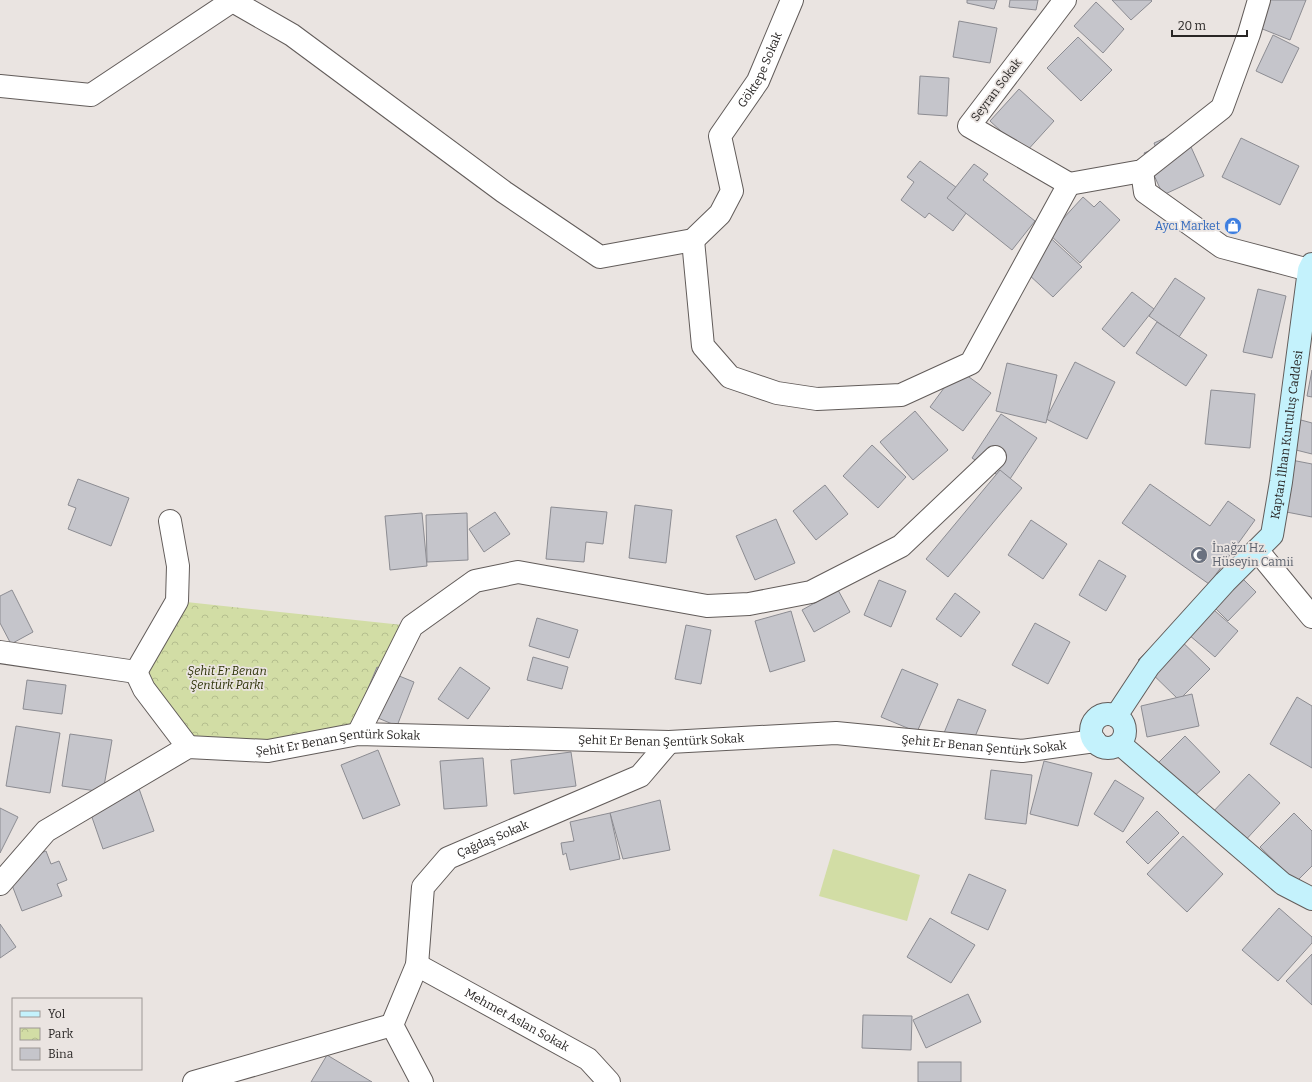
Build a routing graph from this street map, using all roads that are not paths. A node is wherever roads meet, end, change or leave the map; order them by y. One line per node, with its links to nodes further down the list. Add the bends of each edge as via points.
1 (231, 0): 5 (street, via 91,95); 8 (street, via 292,35 504,192 600,256)
2 (792, 0): 8 (street, Göktepe Sokak, via 758,81 720,136 732,191 720,214)
3 (1065, 0): 7 (street, Seyran Sokak, via 969,126)
4 (1259, 0): 6 (street, via 1222,108)
5 (0, 86)
6 (1142, 171): 7 (street); 9 (street, via 1145,192 1222,247)
7 (1069, 184): 8 (street, via 971,363 901,395 818,399 778,393 730,377 703,346)
8 (693, 240)
9 (1311, 267): 12 (street, Kaptan İlhan Kurtuluş Caddesi, via 1272,535)
10 (995, 457): 17 (street, via 901,546 811,592 748,604 706,606 518,572 475,581 412,626)
11 (170, 520): 15 (street, via 178,566 177,601)
12 (1257, 550): 13 (street); 16 (street, Kaptan İlhan Kurtuluş Caddesi, via 1148,666)
13 (1312, 617)
14 (0, 652): 15 (street)
15 (136, 672): 21 (street, via 144,689)
16 (1116, 716): 18 (street, via 1105,714 1096,720 1091,731); 20 (street, via 1124,723 1125,729)
17 (358, 734): 19 (street, Şehit Er Benan Şentürk Sokak); 21 (street, Şehit Er Benan Şentürk Sokak, via 268,751)
18 (1095, 741): 19 (street, Şehit Er Benan Şentürk Sokak, via 1022,751 836,733); 20 (street, Şehit Er Benan Şentürk Sokak, via 1104,748)
19 (669, 742): 24 (street, Çağdaş Sokak, via 640,776 448,858 423,887)
20 (1120, 744): 23 (street, via 1283,884)
21 (188, 747): 22 (street, via 46,831)
22 (0, 884)
23 (1312, 899)
24 (417, 966): 25 (street, Çağdaş Sokak); 28 (street, Mehmet Aslan Sokak, via 588,1059)
25 (392, 1025): 26 (street); 27 (street)
26 (194, 1082)
27 (422, 1082)
28 (609, 1082)

